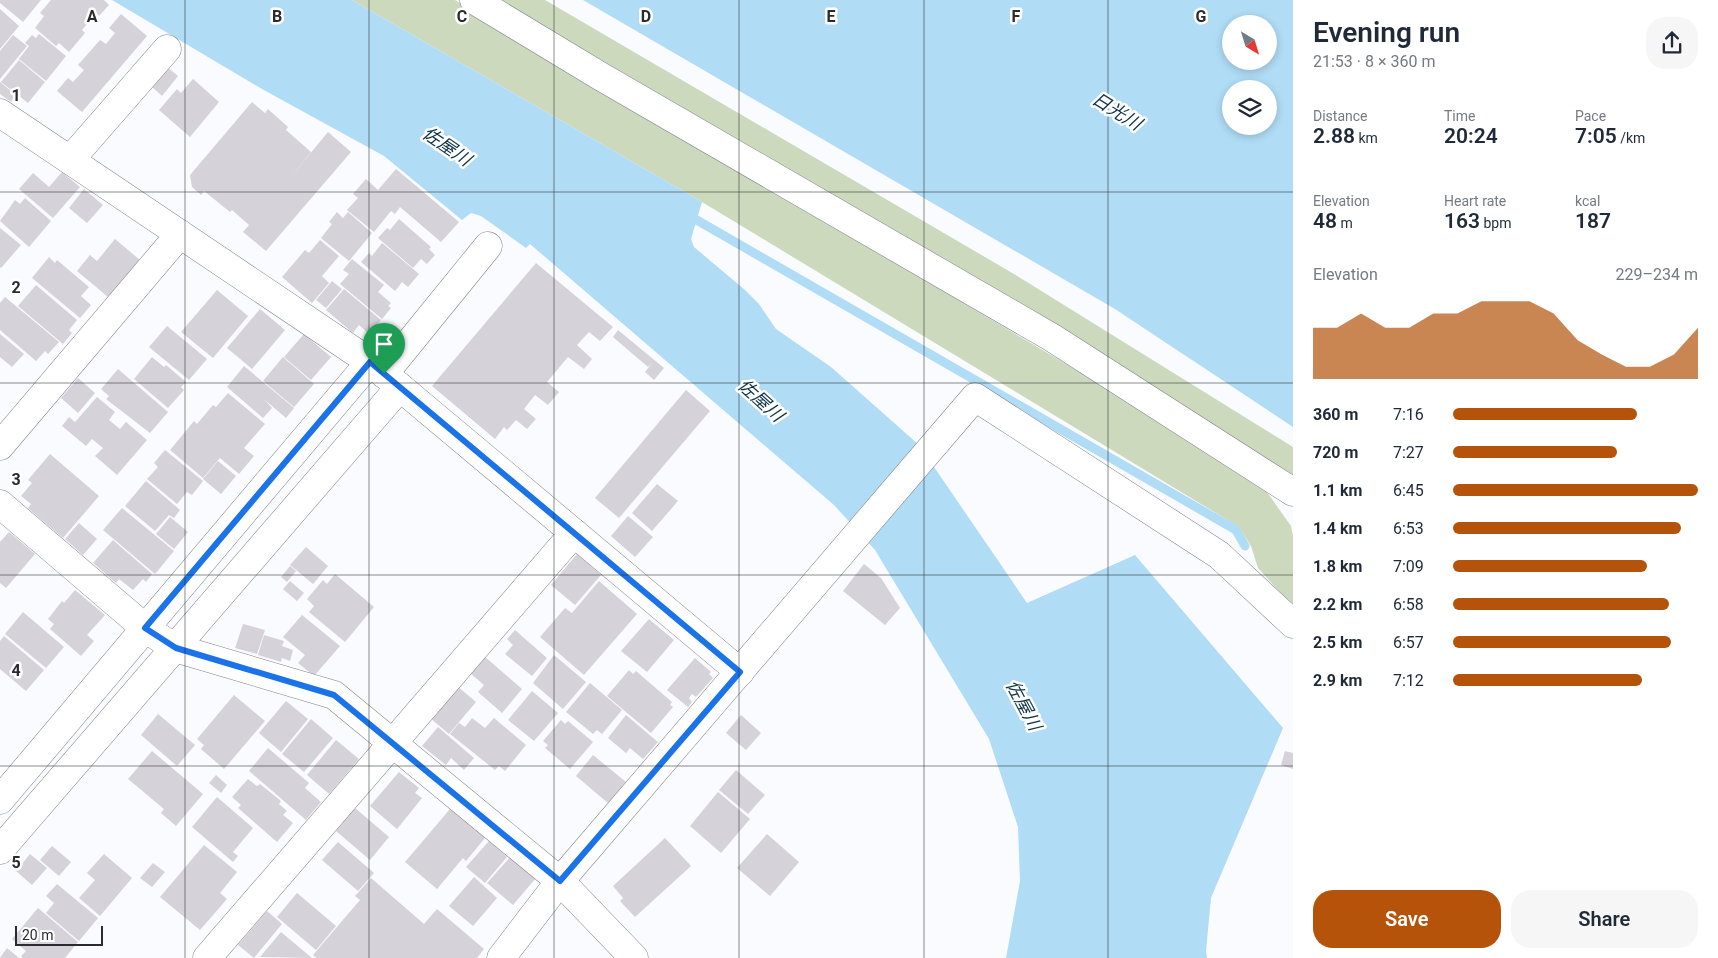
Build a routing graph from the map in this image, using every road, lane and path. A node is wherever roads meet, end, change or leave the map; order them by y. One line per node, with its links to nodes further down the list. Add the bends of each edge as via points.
1 (474, 0): 9 (street, via 1051,337)
2 (167, 48): 4 (street)
3 (2, 117): 4 (street)
4 (70, 160): 5 (street)
5 (180, 234): 7 (street); 8 (street)
6 (488, 246): 7 (street)
7 (384, 375): 11 (street); 13 (street); 14 (street)
8 (0, 446)
9 (1293, 492)
10 (0, 504): 13 (street)
11 (574, 533): 15 (street); 16 (street)
12 (1293, 624): 15 (street, via 1219,555 975,397)
13 (145, 628): 14 (street); 17 (street)
14 (176, 648): 16 (street, via 334,695); 18 (street)
15 (740, 672): 19 (street)
16 (393, 743): 19 (street); 20 (street)
17 (0, 800)
18 (0, 850)
19 (560, 881): 21 (street); 22 (street)
20 (207, 958)
21 (501, 958)
22 (634, 958)

